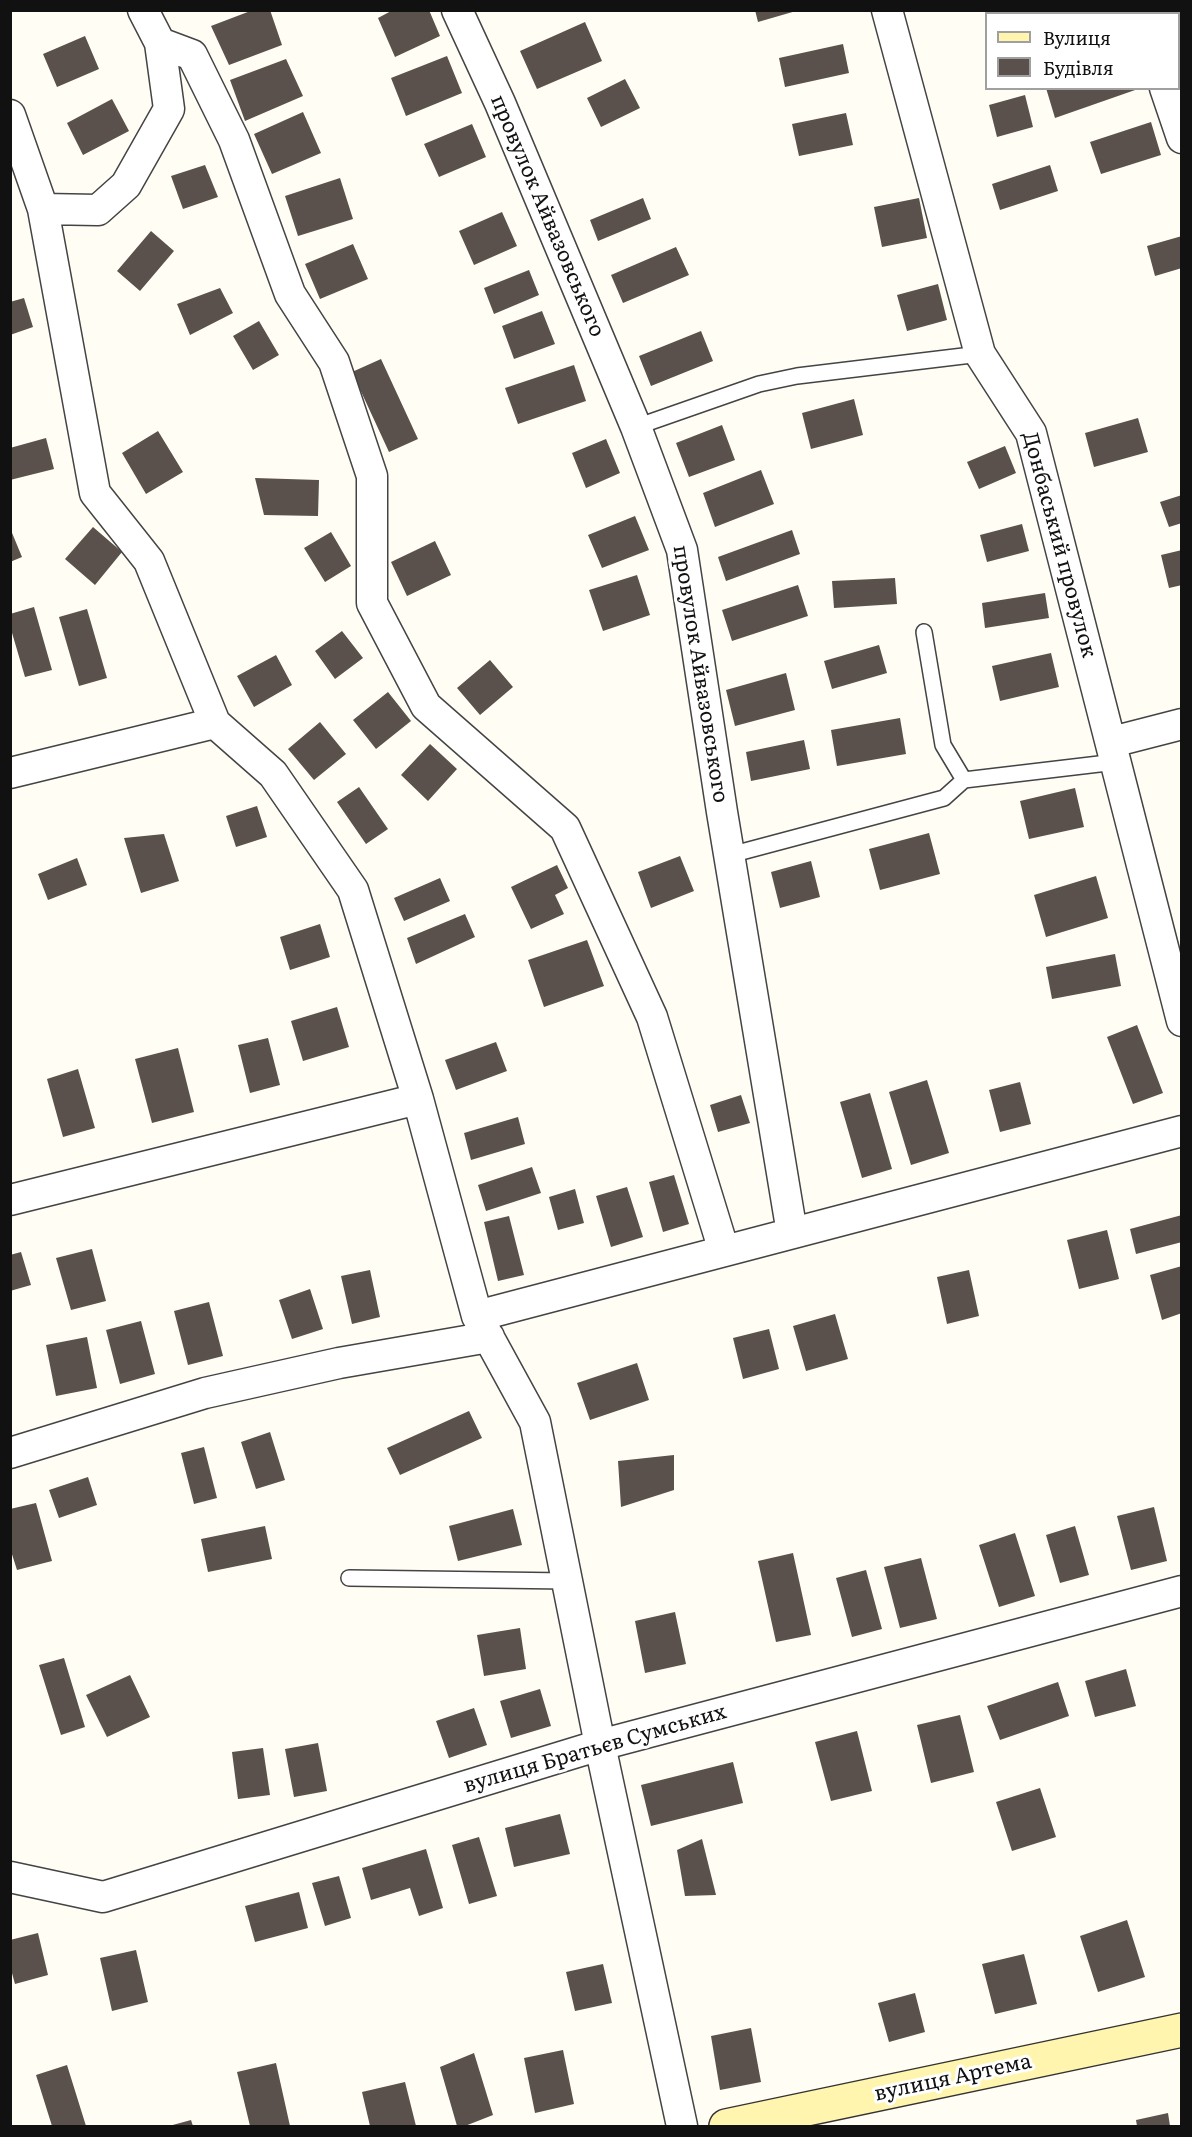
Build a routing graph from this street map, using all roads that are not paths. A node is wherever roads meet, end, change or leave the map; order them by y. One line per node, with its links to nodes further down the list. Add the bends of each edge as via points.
1 (143, 10): 4 (street)
2 (457, 10): 10 (street, провулок Айвазовського)
3 (887, 10): 9 (street, Донбаський провулок)
4 (160, 43): 8 (street, via 169,109 126,185 98,210); 23 (street, via 192,55 234,140 290,294 334,362 372,476 372,603 426,706 565,828 652,1017)
5 (1167, 90): 7 (street)
6 (10, 115): 8 (street)
7 (1182, 138)
8 (43, 209): 12 (street, via 95,493 149,561)
9 (980, 354): 10 (lane, via 759,384); 14 (street, Донбаський провулок, via 1032,433)
10 (636, 427): 17 (street, провулок Айвазовського, via 682,550)
11 (924, 632): 16 (lane, via 943,745)
12 (215, 723): 15 (street); 19 (street, via 273,774 353,891)
13 (1182, 724): 14 (street)
14 (1114, 752): 16 (lane); 18 (street, Донбаський провулок)
15 (10, 773)
16 (964, 780): 17 (lane, via 944,798)
17 (730, 855): 22 (street, провулок Айвазовського)
18 (1182, 1021)
19 (418, 1099): 21 (street); 24 (street)
20 (1182, 1131): 22 (street)
21 (10, 1200)
22 (792, 1233): 23 (street)
23 (724, 1251): 24 (street)
24 (483, 1327): 25 (street, via 205,1393); 27 (street, via 535,1422)
25 (10, 1453)
26 (349, 1578): 27 (lane)
27 (567, 1581): 29 (street)
28 (1182, 1591): 29 (street, вулиця Братьєв Сумських)
29 (600, 1745): 30 (street, вулиця Братьєв Сумських, via 103,1897); 33 (street)
30 (10, 1877)
31 (1182, 2030): 32 (street, вулиця Артема)
32 (758, 2123): 34 (street, вулиця Артема)
33 (682, 2127)
34 (726, 2127)

